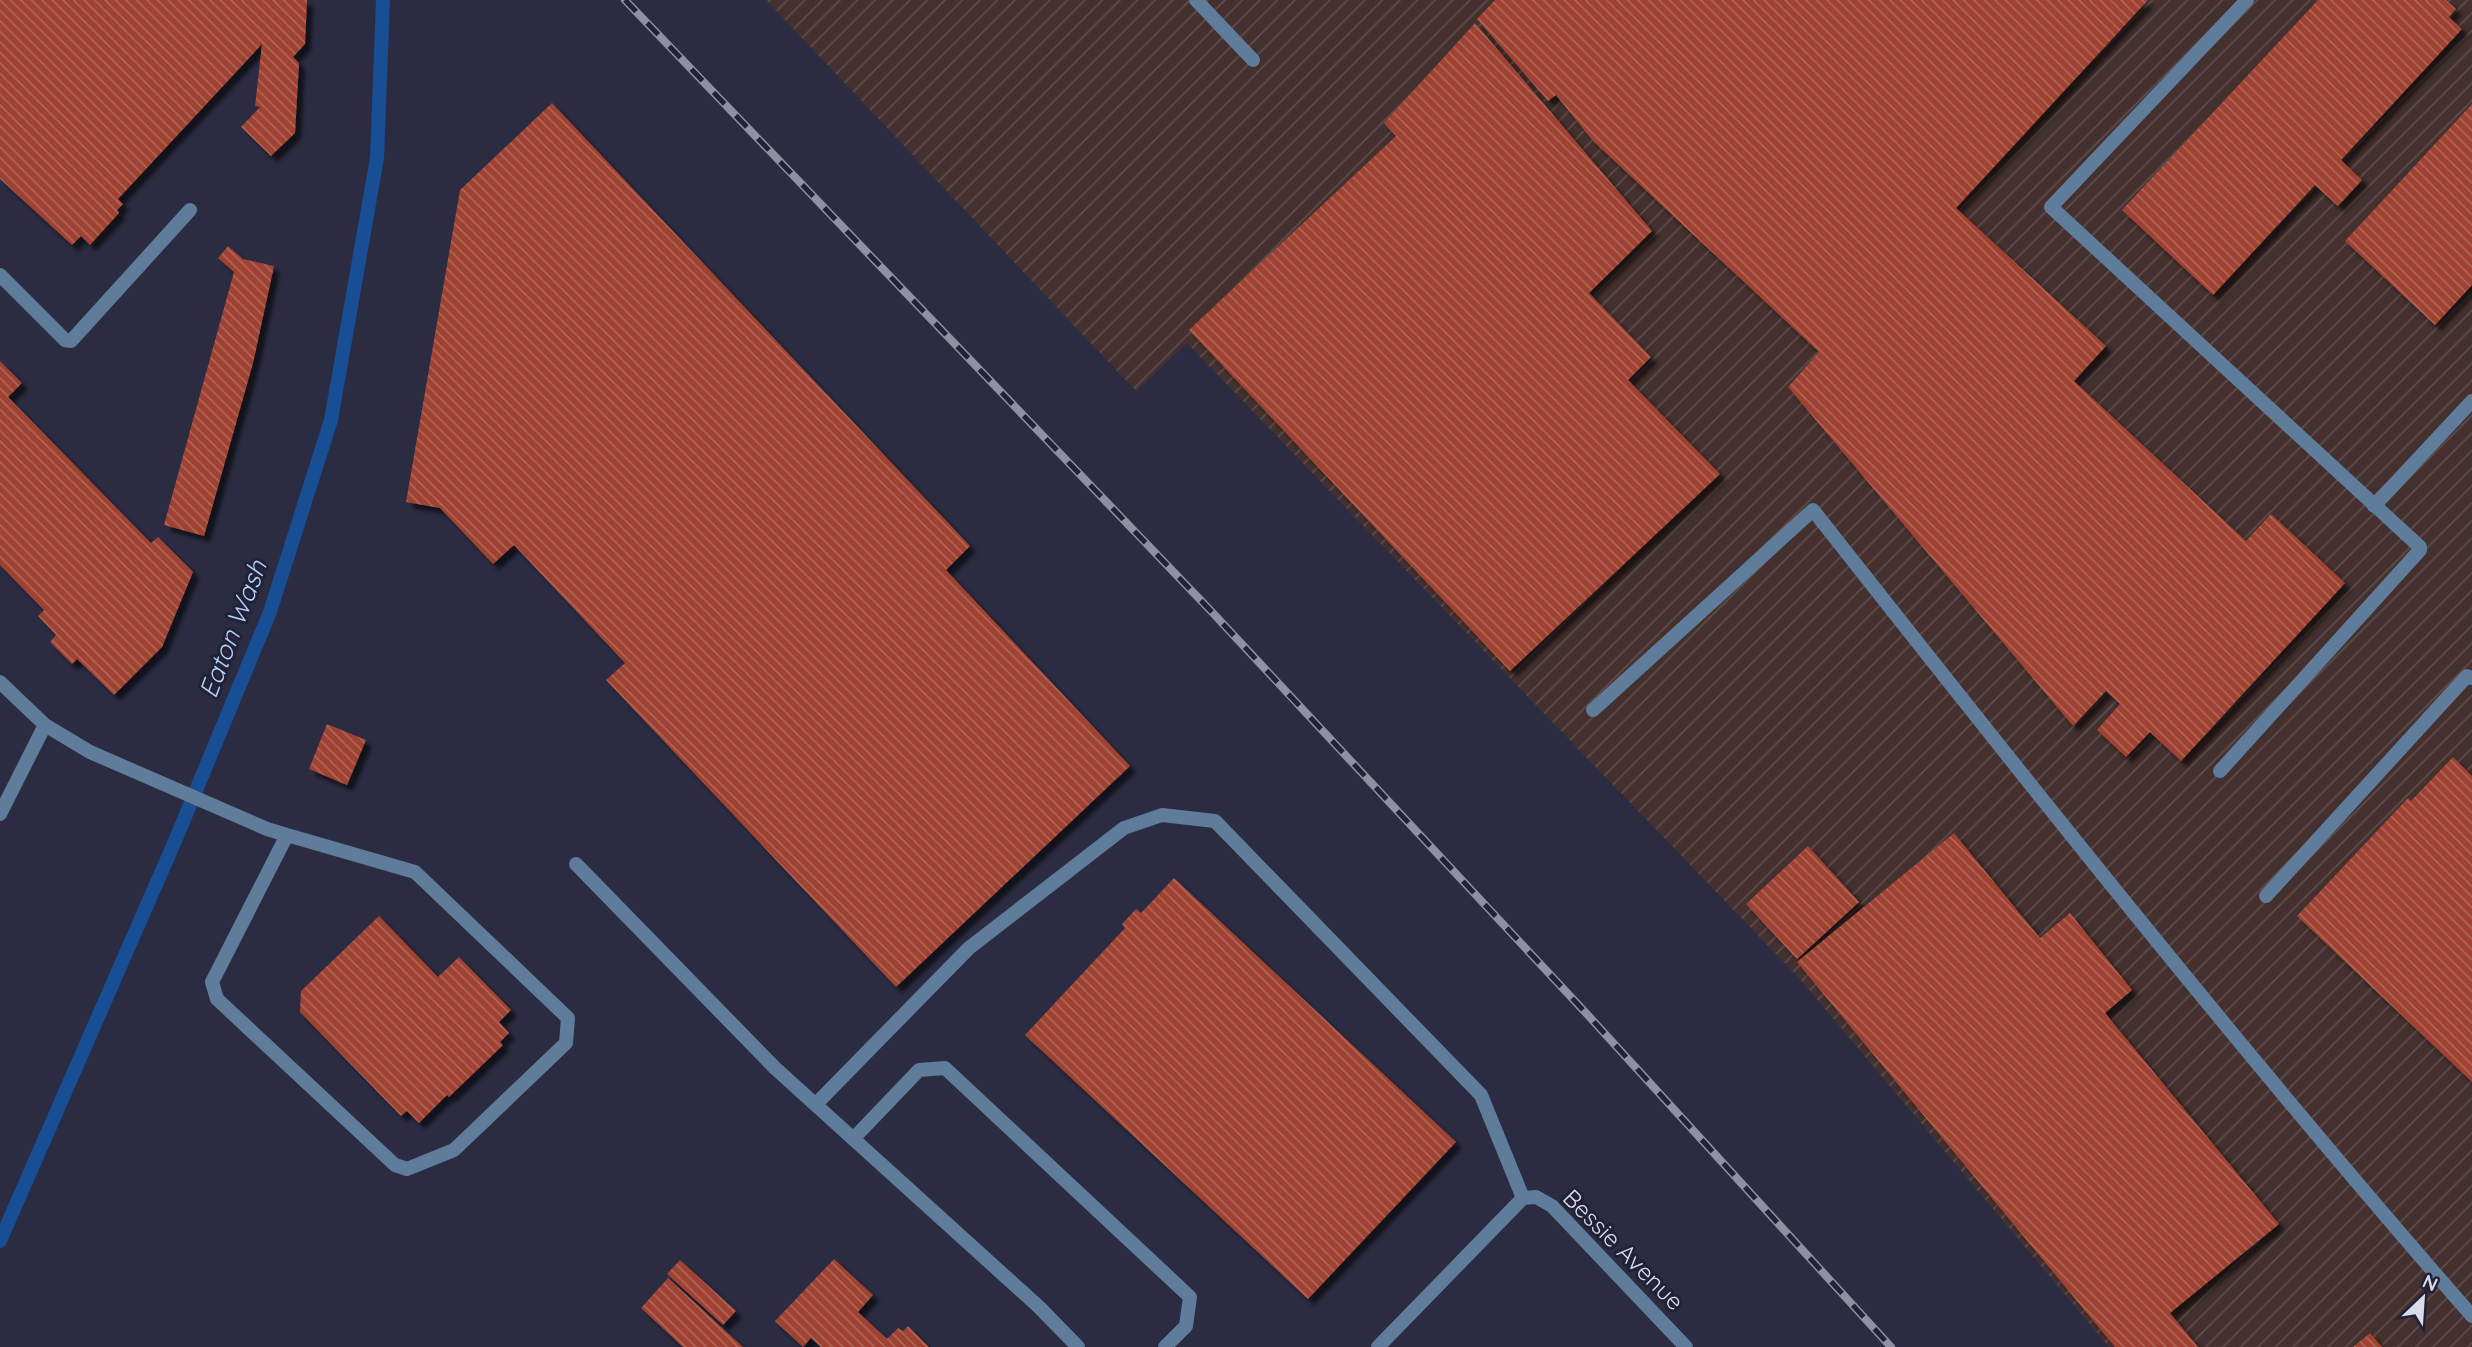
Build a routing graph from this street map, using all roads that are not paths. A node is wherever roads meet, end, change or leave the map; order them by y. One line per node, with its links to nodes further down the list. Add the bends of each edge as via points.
1 (1196, 0): 3 (street)
2 (2247, 0): 7 (street, via 2051,207)
3 (1253, 60)
4 (190, 210): 5 (street, via 71,341)
5 (0, 275)
6 (2472, 401): 7 (street)
7 (2374, 506): 12 (street, via 2420,550)
8 (2472, 678): 16 (street, via 2467,676)
9 (0, 682): 11 (street)
10 (1593, 710): 20 (street, via 1813,510 2018,770 2359,1187)
11 (45, 725): 13 (street); 14 (street, via 90,752)
12 (2220, 771)
13 (0, 814)
14 (287, 835): 14 (street, via 415,872 568,1018 566,1043 454,1150 407,1169 395,1165 217,999 212,982)
15 (576, 864): 17 (street, via 775,1068)
16 (2266, 897)
17 (816, 1104): 18 (street); 19 (street, via 969,948 1124,828 1162,815 1215,821 1481,1095)
18 (853, 1139): 21 (street); 22 (street, via 919,1070 945,1068 1190,1297 1186,1326)
19 (1522, 1198): 23 (street); 24 (street, Bessie Avenue, via 1536,1197 1552,1206)
20 (2472, 1316)
21 (1078, 1347)
22 (1165, 1347)
23 (1378, 1347)
24 (1686, 1347)

